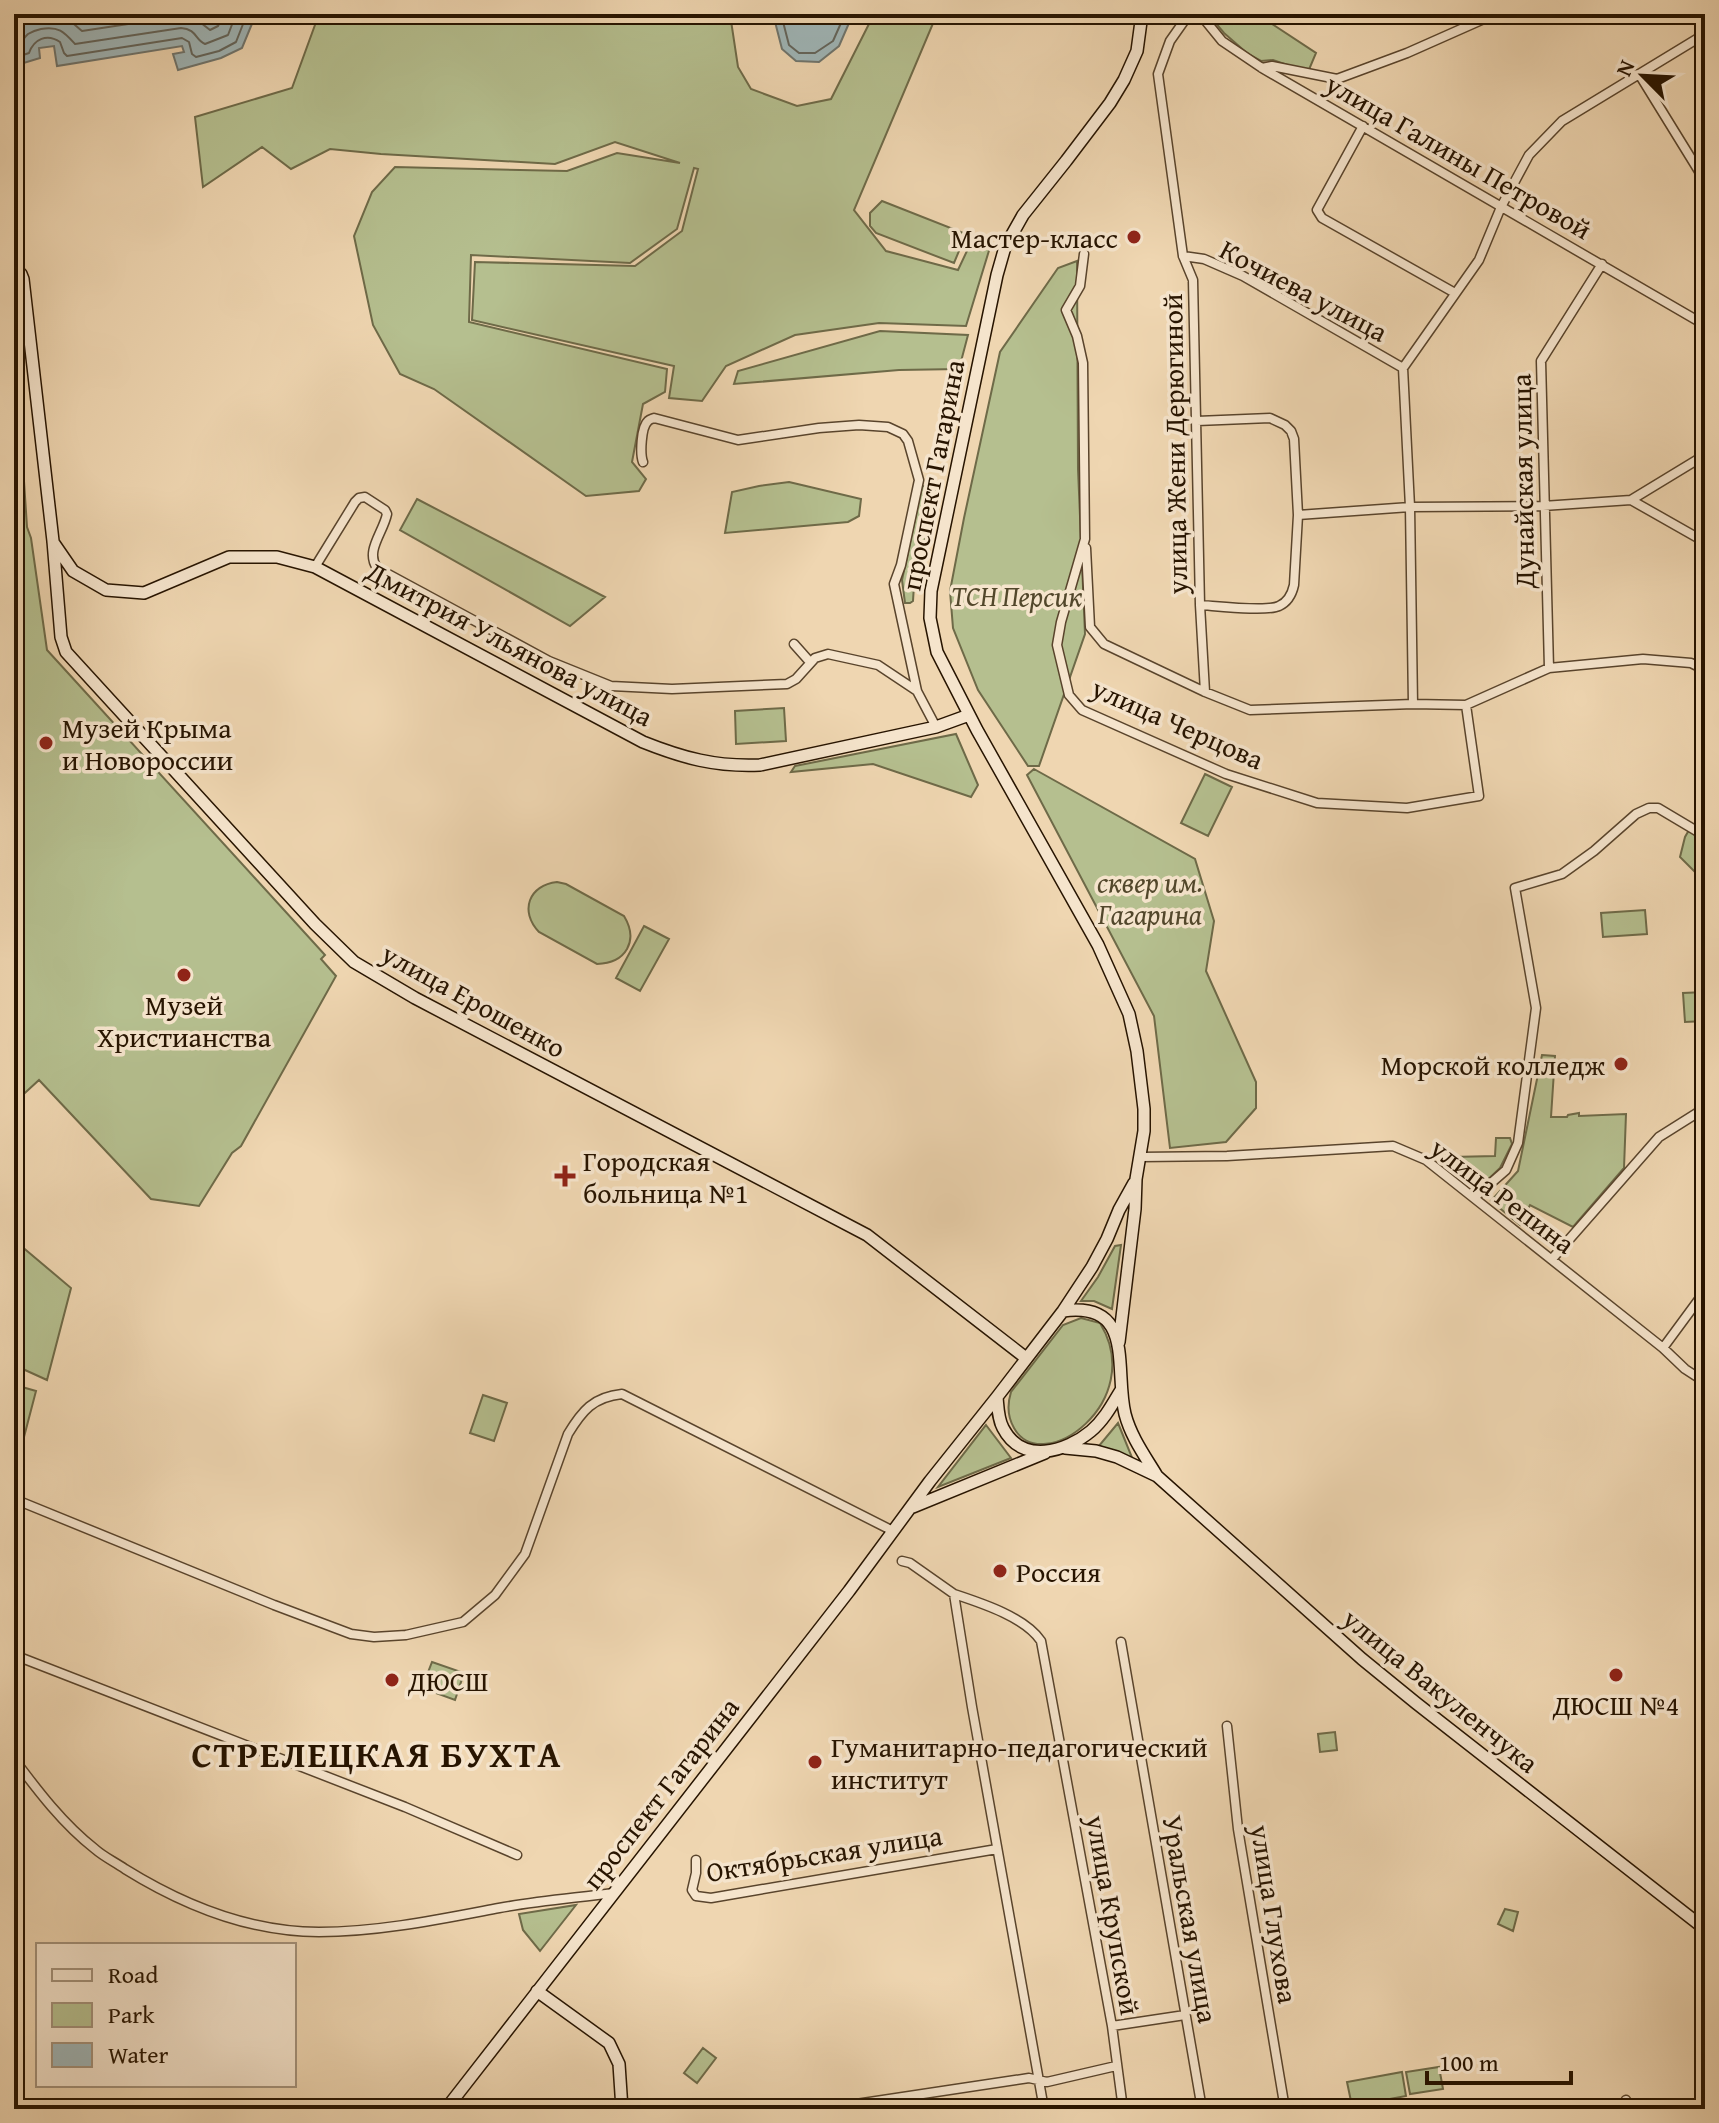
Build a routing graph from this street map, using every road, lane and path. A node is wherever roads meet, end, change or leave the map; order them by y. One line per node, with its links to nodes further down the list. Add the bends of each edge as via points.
1 (1142, 14): 38 (main road, проспект Гагарина, via 1137,51 1124,80 1023,215 997,275 931,591 937,652)
2 (1189, 14): 12 (street, улица Жени Дерюгиной, via 1170,41 1158,74)
3 (1200, 14): 6 (street, улица Галины Петровой, via 1222,41)
4 (1495, 14): 6 (street, via 1337,79)
5 (1705, 34): 7 (street)
6 (1262, 68): 8 (street, улица Галины Петровой)
7 (1639, 74): 9 (street); 10 (street, via 1562,121 1529,155)
8 (1363, 126): 10 (street, улица Галины Петровой); 15 (street, via 1317,210 1322,218)
9 (1705, 181)
10 (1501, 207): 13 (street, улица Галины Петровой); 15 (street, via 1479,260)
11 (1084, 254): 25 (street, улица Черцова, via 1080,286 1066,310 1083,363)
12 (1183, 256): 17 (street, Кочиева улица, via 1243,276); 18 (street, улица Жени Дерюгиной, via 1193,280)
13 (1602, 264): 16 (street, улица Галины Петровой); 22 (street, Дунайская улица, via 1541,361)
14 (14, 268): 26 (main road, улица Ерошенко, via 23,279)
15 (1455, 293): 17 (street)
16 (1705, 325)
17 (1403, 368): 23 (street)
18 (1197, 421): 24 (street, via 1270,418 1285,425 1294,439); 29 (street, улица Жени Дерюгиной)
19 (1705, 455): 21 (street)
20 (643, 462): 34 (street, via 645,424 651,418 738,440 859,425 896,429 908,441 919,480 894,584)
21 (1631, 500): 22 (street); 27 (street)
22 (1543, 506): 23 (street); 32 (street, Дунайская улица)
23 (1410, 507): 24 (street); 36 (street)
24 (1298, 515): 29 (street, via 1294,585 1287,601 1272,608)
25 (1085, 539): 35 (street, via 1090,627 1104,644); 37 (street, улица Черцова, via 1057,645 1069,695 1082,710 1226,774 1317,803 1407,808 1479,796)
26 (53, 541): 28 (main road, Дмитрия Ульянова улица, via 73,571 106,590 144,593 229,557 277,557); 50 (main road, улица Ерошенко, via 66,652 354,962 867,1235)
27 (1705, 542)
28 (315, 567): 31 (street, via 356,500 365,497 387,514 372,552 377,568 549,661 611,686 787,684); 39 (main road, Дмитрия Ульянова улица, via 643,742 713,764 760,765)
29 (1200, 605): 35 (street, улица Жени Дерюгиной)
30 (794, 644): 31 (street)
31 (810, 662): 34 (street, via 828,654 878,665)
32 (1549, 668): 33 (street, via 1643,659 1691,663); 37 (street)
33 (1705, 670)
34 (917, 691): 39 (street)
35 (1205, 692): 36 (street, via 1250,710)
36 (1413, 704): 37 (street)
37 (1466, 705)
38 (969, 715): 39 (main road, Дмитрия Ульянова улица); 42 (main road, проспект Гагарина, via 1098,945 1129,1014 1144,1109)
39 (936, 727)
40 (1705, 836): 44 (street, via 1658,808 1649,808 1562,874 1515,888 1536,1008 1518,1143 1506,1170)
41 (1705, 1108): 45 (street, via 1659,1137)
42 (1141, 1157): 43 (main road, проспект Гагарина); 44 (street, улица Репина, via 1393,1146 1426,1160)
43 (1136, 1179): 47 (main road, проспект Гагарина, via 1092,1267); 48 (main road, проспект Гагарина)
44 (1475, 1197): 45 (street, улица Репина)
45 (1552, 1259): 49 (street, улица Репина)
46 (1705, 1291): 49 (street)
47 (1063, 1311): 48 (main road, via 1098,1314); 50 (main road)
48 (1119, 1342): 52 (main road)
49 (1663, 1348): 51 (street, улица Репина)
50 (1026, 1358): 53 (main road)
51 (1704, 1380)
52 (1121, 1390): 54 (main road, via 1093,1429); 56 (main road, улица Вакуленчука, via 1133,1436)
53 (997, 1397): 55 (main road, via 1008,1436 1034,1452); 58 (main road, проспект Гагарина)
54 (1065, 1448): 55 (main road); 56 (main road, улица Вакуленчука, via 1117,1457)
55 (1047, 1452): 58 (main road, проспект Гагарина)
56 (1157, 1476): 71 (main road, улица Вакуленчука, via 1405,1695)
57 (16, 1500): 59 (street); 60 (street, via 351,1634 406,1635 463,1622 495,1595 525,1554 576,1420 593,1402 622,1394)
58 (912, 1507): 60 (main road, проспект Гагарина)
59 (14, 1511)
60 (893, 1531): 70 (main road, проспект Гагарина)
61 (902, 1561): 62 (street, улица Крупской)
62 (954, 1594): 67 (street); 74 (street, улица Крупской, via 990,1606 1041,1641)
63 (1121, 1642): 73 (street, Уральская улица)
64 (14, 1655): 68 (street)
65 (1227, 1726): 83 (street, улица Глухова, via 1238,1829)
66 (14, 1759): 70 (street, via 96,1851 208,1911 268,1927 315,1932 371,1928)
67 (997, 1849): 69 (street, Октябрьская улица, via 711,1898 692,1890); 76 (street)
68 (517, 1855)
69 (696, 1860)
70 (613, 1893): 72 (main road, проспект Гагарина)
71 (1705, 1929)
72 (537, 1991): 77 (main road, проспект Гагарина); 78 (main road, via 609,2043 619,2064)
73 (1185, 2015): 74 (street); 82 (street, Уральская улица)
74 (1112, 2026): 75 (street, улица Крупской)
75 (1116, 2066): 76 (street); 81 (street, улица Крупской)
76 (1039, 2080): 79 (street); 80 (street)
77 (446, 2109)
78 (622, 2109)
79 (823, 2109)
80 (1044, 2109)
81 (1123, 2109)
82 (1202, 2109)
83 (1285, 2109)

